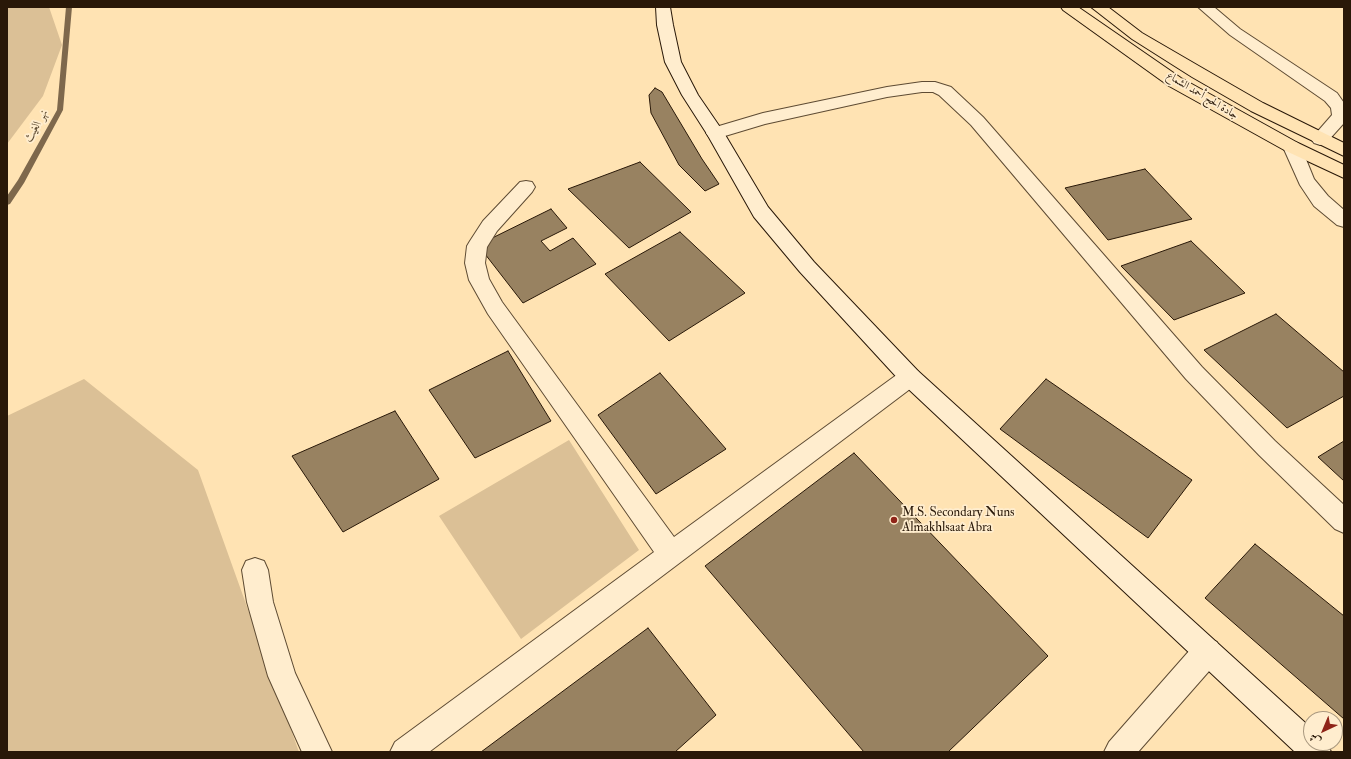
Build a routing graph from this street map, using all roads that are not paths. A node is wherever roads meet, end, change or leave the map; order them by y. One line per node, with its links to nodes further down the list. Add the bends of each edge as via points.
1 (663, 7): 5 (street, via 674,62 690,95)
2 (1068, 7): 7 (main road, جادة الحج أحمد الشماع, via 1175,82)
3 (1098, 7): 6 (main road, جادة الحج أحمد الشماع, via 1137,36 1198,73)
4 (1205, 7): 6 (street, via 1234,32 1331,97 1340,115)
5 (715, 133): 12 (street, via 761,212 807,267); 13 (street, via 763,119 887,92 922,87 935,87 945,91 977,121 1194,373)
6 (1320, 139): 8 (main road, جادة الحج أحمد الشماع)
7 (1292, 147): 9 (main road, جادة الحج أحمد الشماع); 11 (street, via 1306,181 1321,201)
8 (1344, 150)
9 (1344, 172)
10 (526, 187): 14 (street, via 490,226 477,246 475,263 479,280 495,308)
11 (1344, 220)
12 (910, 377): 14 (street); 16 (street)
13 (1344, 521)
14 (671, 554): 18 (street)
15 (255, 570): 17 (street, via 260,602 282,676)
16 (1208, 652): 19 (street); 20 (street)
17 (317, 752)
18 (405, 752)
19 (1119, 752)
20 (1316, 752)

